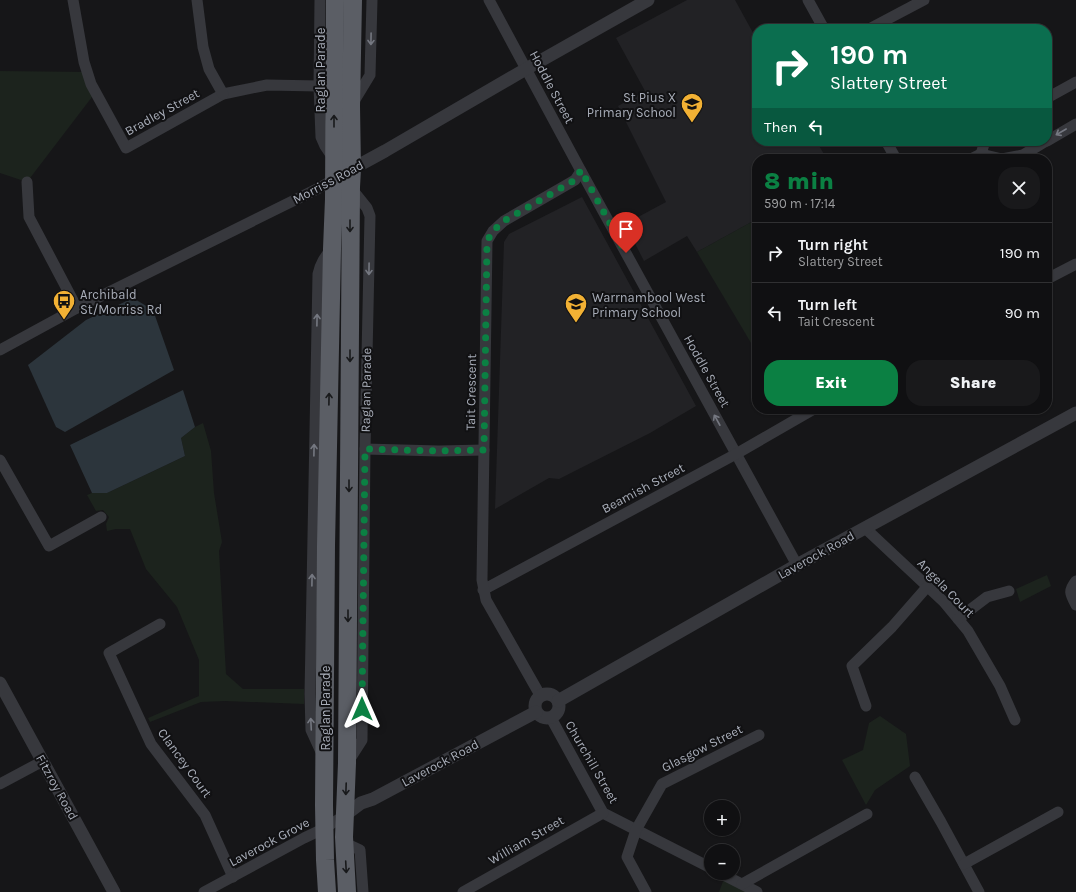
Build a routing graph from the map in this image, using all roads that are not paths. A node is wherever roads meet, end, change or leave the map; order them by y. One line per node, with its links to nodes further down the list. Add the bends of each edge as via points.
1 (73, 0): 16 (street, Bradley Street, via 84,62 91,84 126,148)
2 (197, 0): 16 (street, via 203,47 209,69)
3 (320, 0): 15 (street, Raglan Parade)
4 (335, 0): 23 (highway, Raglan Parade, one-way to 4)
5 (353, 0): 18 (highway, Raglan Parade)
6 (372, 0): 18 (street, one-way to 18, via 370,74)
7 (490, 0): 13 (street, Hoddle Street)
8 (648, 0): 13 (street, Morriss Road)
9 (808, 0): 11 (street)
10 (924, 0): 12 (street)
11 (821, 24)
12 (878, 24)
13 (526, 69): 24 (street, Morriss Road); 25 (street, Hoddle Street)
14 (1076, 82): 17 (street)
15 (319, 86): 16 (street, Bradley Street, via 267,84); 23 (street, Raglan Parade, via 321,137)
16 (223, 94)
17 (1052, 95)
18 (351, 106): 24 (highway, Raglan Parade)
19 (1076, 124): 20 (street, one-way to 20)
20 (1052, 138)
21 (1038, 146): 22 (street)
22 (1024, 154)
23 (334, 160): 26 (highway, Raglan Parade)
24 (352, 169): 26 (street, Morriss Road); 28 (highway, Raglan Parade)
25 (581, 170): 36 (street, Tait Crescent, via 575,180 504,221 487,241); 37 (street, Hoddle Street, one-way to 25)
26 (334, 180): 31 (street, Morriss Road); 65 (highway, Raglan Parade, one-way to 26, via 326,546)
27 (27, 182): 31 (street, via 29,217)
28 (351, 187): 35 (street, Raglan Parade, one-way to 35, via 370,216); 58 (highway, Raglan Parade, one-way to 58)
29 (1076, 264): 30 (street)
30 (1052, 276)
31 (77, 308): 32 (street, Morriss Road)
32 (0, 350)
33 (805, 414): 37 (street, Beamish Street)
34 (1076, 414): 40 (street, Laverock Road)
35 (365, 449): 36 (street); 58 (street, Raglan Parade, via 362,740)
36 (484, 450): 44 (street, Tait Crescent)
37 (736, 454): 41 (street, Hoddle Street); 44 (street, Beamish Street)
38 (0, 460): 39 (street, via 49,546)
39 (101, 517)
40 (865, 528): 41 (street, Laverock Road); 43 (street, Angela Court)
41 (797, 565): 51 (street, Laverock Road)
42 (1076, 581): 46 (street, via 1070,595)
43 (927, 587): 47 (street, Angela Court); 52 (street, via 892,627 852,666)
44 (483, 590): 50 (street, Tait Crescent, via 486,600)
45 (1009, 591): 47 (street, via 987,597)
46 (1076, 605)
47 (958, 619): 55 (street, Angela Court, via 968,631 1000,686)
48 (160, 624): 70 (street, Clancey Court, via 109,653 151,744 205,815)
49 (0, 682): 57 (street, Fitzroy Road)
50 (540, 695): 51 (street, via 548,694); 53 (street, via 535,703)
51 (558, 701): 54 (street, via 558,711)
52 (866, 706)
53 (536, 712): 54 (street, via 542,718); 64 (street, Laverock Road, via 361,803)
54 (551, 718): 62 (street, Churchill Street)
55 (1016, 720)
56 (759, 735): 66 (street, Glasgow Street, via 662,784)
57 (43, 761): 60 (street); 73 (street, Fitzroy Road)
58 (347, 763): 64 (highway, Raglan Parade, one-way to 64)
59 (915, 777): 69 (street)
60 (0, 784)
61 (1058, 812): 69 (street)
62 (603, 813): 66 (street, Churchill Street); 78 (street, William Street)
63 (867, 814): 72 (street)
64 (345, 815): 65 (street, Laverock Grove); 67 (highway, Raglan Parade)
65 (325, 828): 70 (street, Laverock Grove); 75 (highway, Raglan Parade)
66 (636, 830): 68 (street, Churchill Street); 79 (street, via 627,857)
67 (344, 843): 76 (highway, Raglan Parade, one-way to 76); 77 (street, via 360,850)
68 (704, 864)
69 (964, 864): 81 (street)
70 (233, 877): 74 (street, Laverock Grove)
71 (734, 880): 72 (street)
72 (742, 884): 80 (street)
73 (113, 891)
74 (204, 892)
75 (327, 892)
76 (347, 892)
77 (363, 892)
78 (463, 892)
79 (646, 892)
80 (757, 892)
81 (979, 892)

